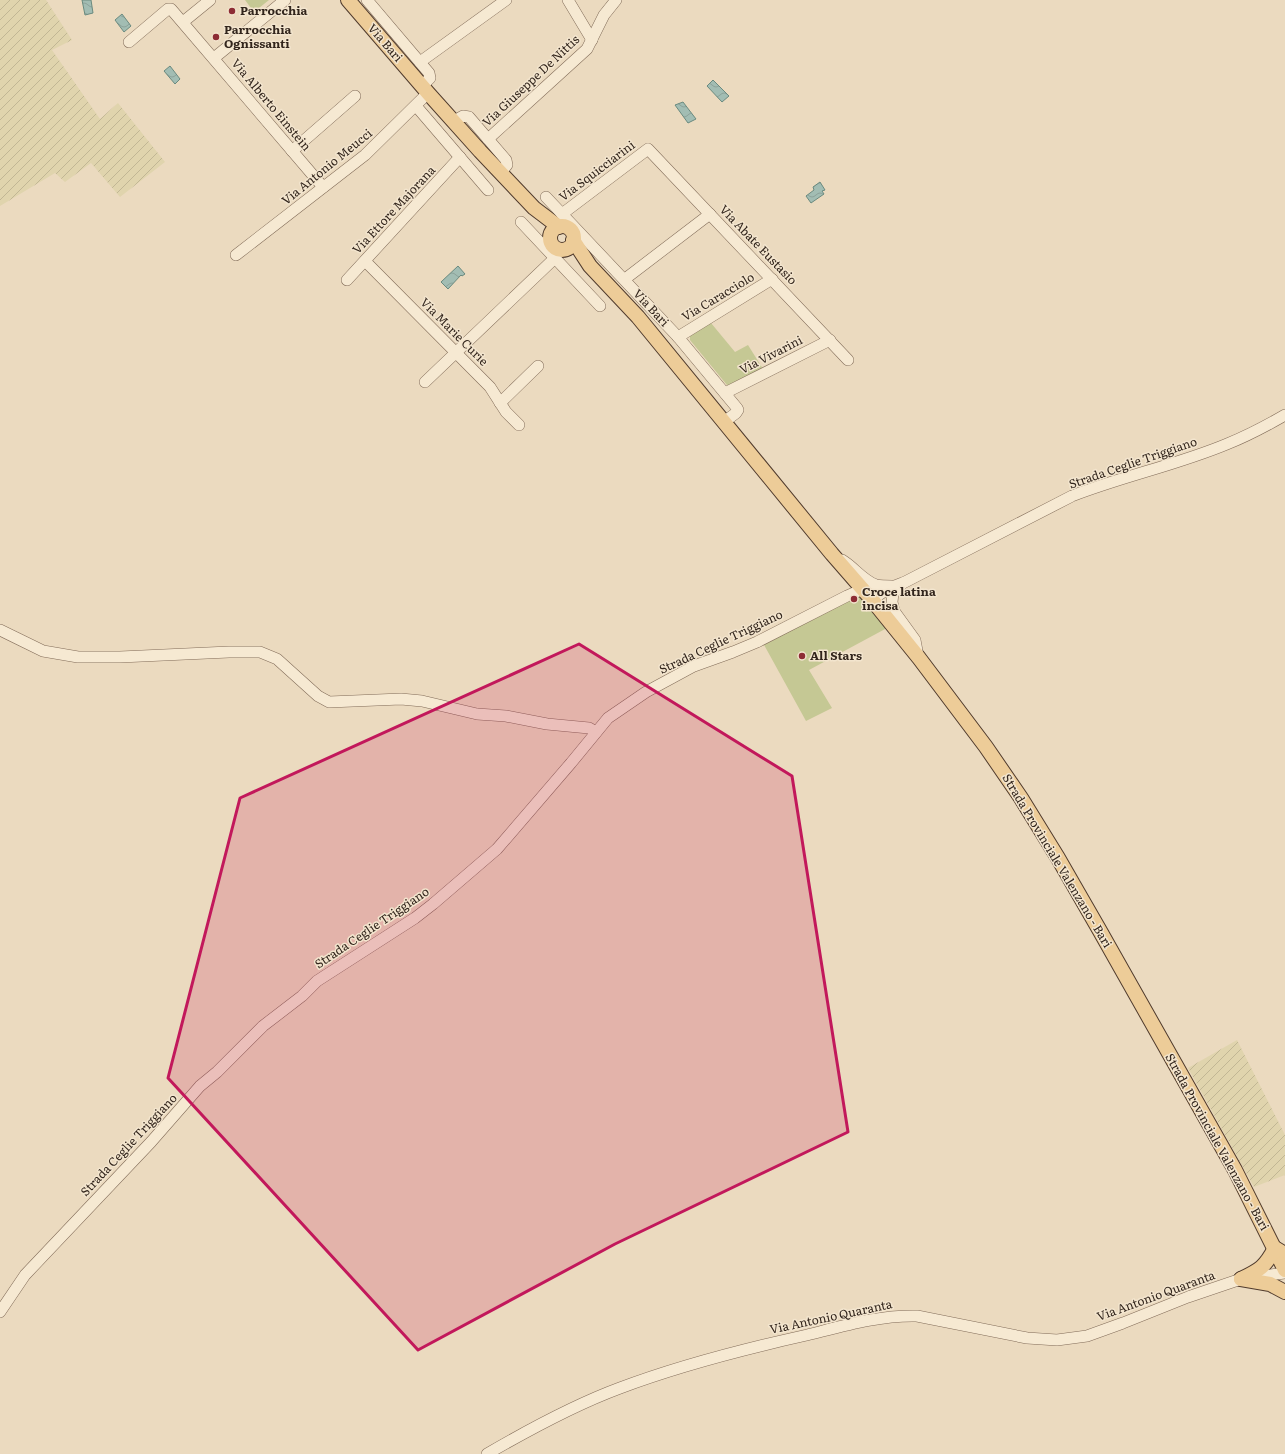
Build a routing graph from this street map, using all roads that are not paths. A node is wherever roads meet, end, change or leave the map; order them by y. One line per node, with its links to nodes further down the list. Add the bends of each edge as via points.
1 (210, 0): 8 (street)
2 (285, 0): 11 (street)
3 (348, 0): 13 (main road, Via Bari)
4 (367, 0): 12 (street, Via Bari)
5 (506, 0): 12 (street)
6 (568, 0): 9 (street)
7 (616, 0): 9 (street, Via Giuseppe De Nittis, via 604,15)
8 (182, 22): 10 (street, Via Alberto Einstein, via 168,9); 11 (street, Via Alberto Einstein)
9 (592, 40): 18 (street, Via Giuseppe De Nittis, via 582,54)
10 (129, 42)
11 (214, 58): 20 (street, Via Alberto Einstein)
12 (420, 62): 13 (street, Via Bari, via 430,75)
13 (425, 89): 15 (street, Via Antonio Meucci); 16 (main road, Via Bari)
14 (355, 96): 20 (street)
15 (416, 106): 17 (street); 24 (street, Via Antonio Meucci, via 365,155)
16 (456, 124): 17 (street); 18 (street, via 463,116 469,117); 21 (main road, Via Bari)
17 (445, 139): 22 (street)
18 (488, 139): 23 (street, via 507,162)
19 (648, 149): 27 (street, Via Abate Eustasio); 29 (street, Via Squicciarini)
20 (292, 151): 24 (street, Via Alberto Einstein)
21 (480, 151): 22 (street, Via Ettore Majorana); 23 (main road, Via Bari)
22 (463, 160): 25 (street); 31 (street, Via Ettore Majorana)
23 (500, 172): 29 (main road, Via Bari)
24 (323, 188): 30 (street, Via Antonio Meucci)
25 (488, 190)
26 (546, 197): 29 (street, Via Bari)
27 (710, 214): 32 (street); 34 (street, Via Abate Eustasio)
28 (521, 222): 29 (street, Via Bari)
29 (561, 238): 32 (street, Via Bari); 35 (street, Via Bari); 38 (street, Via Squicciarini); 43 (main road, Via Bari, via 638,317)
30 (236, 255)
31 (365, 261): 33 (street, Via Ettore Majorana); 38 (street, Via Marie Curie)
32 (625, 279): 36 (street, Via Bari)
33 (346, 280)
34 (772, 280): 36 (street, Via Caracciolo); 37 (street, Via Abate Eustasio)
35 (600, 306)
36 (678, 337): 41 (street, Via Bari)
37 (830, 340): 39 (street, Via Abate Eustasio); 44 (street, Via Vivarini)
38 (456, 353): 42 (street, Via Squicciarini); 45 (street, Via Marie Curie, via 492,390)
39 (848, 360)
40 (538, 366): 45 (street)
41 (709, 375): 43 (street); 44 (street, Via Bari)
42 (425, 382)
43 (695, 387): 47 (main road, Via Bari)
44 (724, 393): 47 (street, Via Bari, via 738,410)
45 (500, 403): 48 (street, Via Marie Curie)
46 (1285, 415): 52 (street, Strada Ceglie Triggiano, via 1228,444 1072,496)
47 (724, 422): 49 (main road, Via Bari)
48 (519, 425)
49 (777, 486): 50 (main road, Strada Provinciale Valenzano - Bari)
50 (832, 554): 51 (main road, Strada Provinciale Valenzano - Bari); 52 (street, via 850,565 866,580)
51 (863, 590): 53 (main road, Strada Provinciale Valenzano - Bari); 56 (street, Strada Ceglie Triggiano, via 756,642 670,678 608,718)
52 (893, 590): 53 (street, Strada Ceglie Triggiano, via 881,592); 55 (street, via 894,611 915,640)
53 (873, 601): 55 (main road, Strada Provinciale Valenzano - Bari)
54 (0, 630): 56 (street, via 43,652 78,657 260,652 278,659 318,696 329,702 402,699 422,701 477,714 589,728)
55 (919, 658): 57 (main road, Strada Provinciale Valenzano - Bari, via 986,747 1058,858)
56 (596, 732): 62 (street, Strada Ceglie Triggiano, via 497,849 415,918 317,981 263,1026 200,1086 151,1142 25,1275)
57 (1280, 1251): 58 (main road, Strada Provinciale Valenzano - Bari); 60 (main road, via 1259,1270)
58 (1285, 1270)
59 (1285, 1273): 60 (street, Via Antonio Quaranta)
60 (1241, 1279): 61 (main road, via 1270,1284); 63 (street, Via Antonio Quaranta, via 1188,1296 1087,1336 1057,1340 1027,1338 917,1316 898,1315 866,1321 754,1347 688,1365 620,1388 575,1407)
61 (1285, 1292)
62 (0, 1312)
63 (487, 1454)

